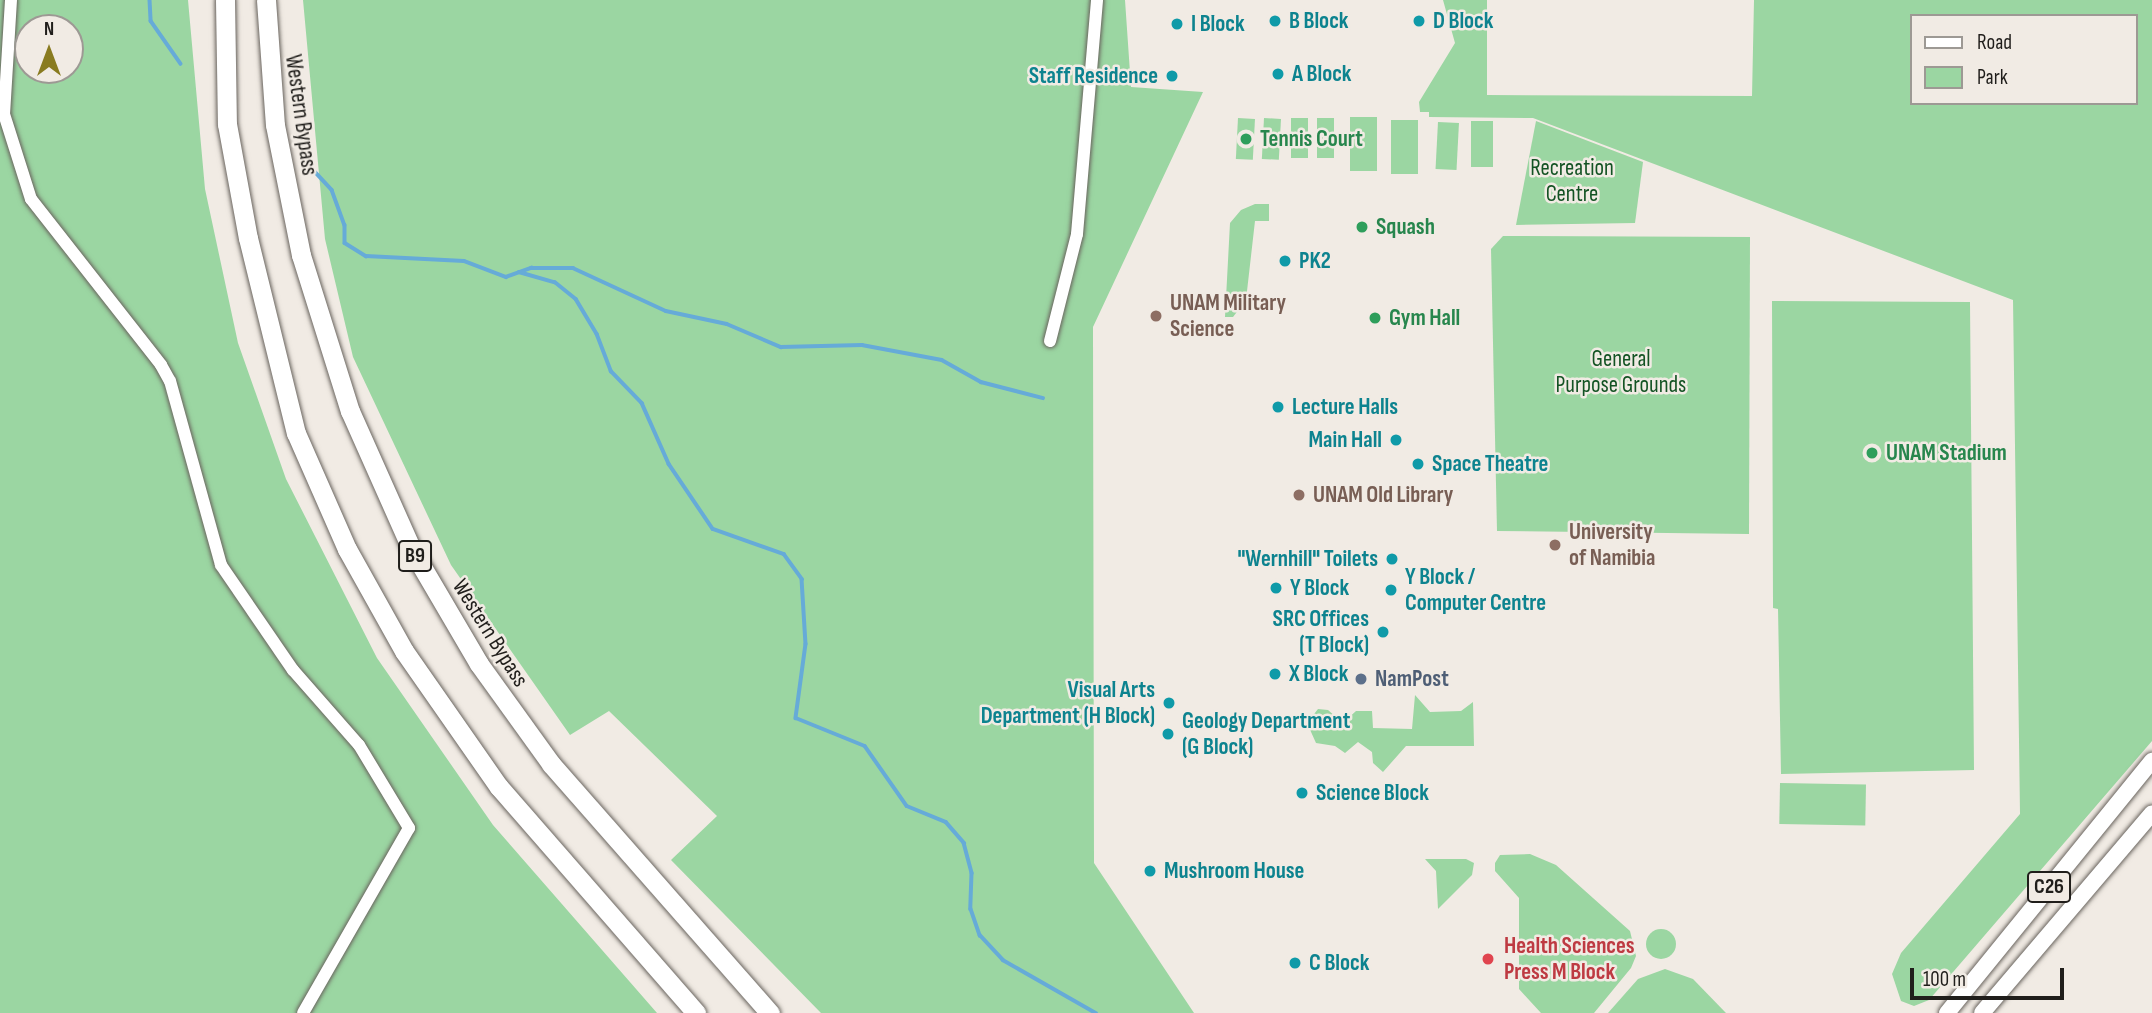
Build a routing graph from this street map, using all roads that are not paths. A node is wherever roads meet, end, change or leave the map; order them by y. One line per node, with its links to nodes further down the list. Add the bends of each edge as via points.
1 (11, 0): 9 (street, via 4,114 31,198 162,365 220,565 293,670 359,745 409,828)
2 (225, 0): 10 (highway, B9, via 224,97 230,153 280,379 296,433 347,549 429,690 543,842)
3 (265, 0): 8 (highway, Western Bypass / B9, via 271,94 290,210 334,368 372,465 416,558 479,664 551,764)
4 (1097, 0): 5 (street, via 1077,234)
5 (1050, 341)
6 (2152, 761): 13 (main road, C26)
7 (2152, 813): 14 (main road, C26)
8 (631, 857): 11 (highway, Western Bypass / B9); 12 (highway)
9 (303, 1013)
10 (696, 1013)
11 (770, 1013)
12 (782, 1013)
13 (1947, 1013)
14 (1982, 1013)

